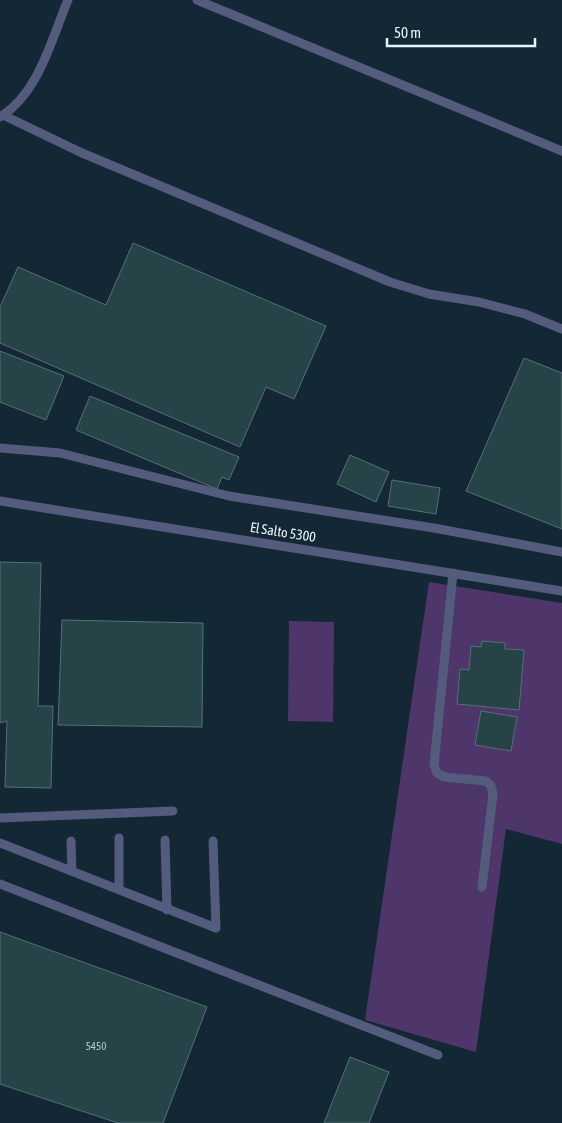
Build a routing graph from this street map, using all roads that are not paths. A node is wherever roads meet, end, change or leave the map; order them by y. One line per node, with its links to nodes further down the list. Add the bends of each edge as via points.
1 (68, 0): 3 (lane, via 31,86)
2 (197, 0): 4 (lane)
3 (1, 116): 5 (lane, via 390,282 429,294 525,314)
4 (562, 151)
5 (562, 329)
6 (0, 448): 8 (lane, via 60,453 229,496)
7 (0, 500): 9 (lane, El Salto 5300)
8 (562, 552)
9 (453, 573): 10 (lane, El Salto 5300); 20 (lane, via 434,765 437,773 444,777 486,781 491,786 493,794)
10 (562, 590)
11 (173, 811): 12 (lane)
12 (0, 818)
13 (119, 838): 21 (lane)
14 (71, 840): 18 (lane)
15 (166, 840): 22 (lane)
16 (213, 841): 22 (lane, via 216,928)
17 (0, 843): 18 (lane)
18 (72, 871): 21 (lane)
19 (0, 884): 23 (lane)
20 (482, 887)
21 (119, 889): 22 (lane)
22 (168, 910)
23 (438, 1055)

